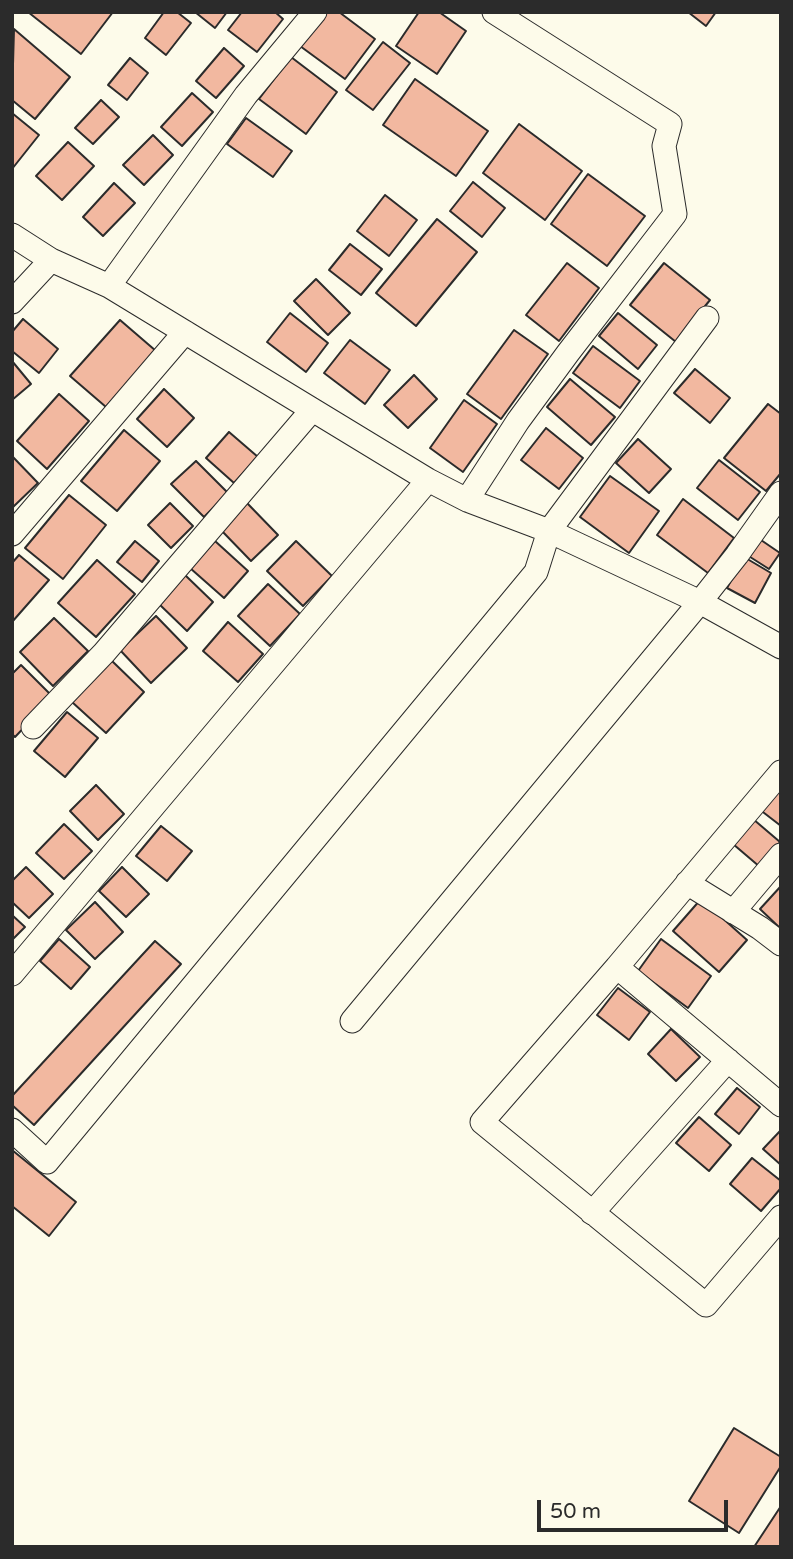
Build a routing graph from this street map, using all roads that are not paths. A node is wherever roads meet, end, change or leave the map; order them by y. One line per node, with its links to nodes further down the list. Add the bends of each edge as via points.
1 (315, 12): 5 (street, via 246,95)
2 (494, 12): 12 (street, via 670,124 664,146 676,214 518,421)
3 (12, 235): 4 (street)
4 (51, 260): 5 (street); 6 (street)
5 (109, 286): 8 (street)
6 (12, 302)
7 (707, 318): 13 (street)
8 (185, 332): 9 (street); 14 (street)
9 (312, 410): 10 (street); 17 (street, via 104,653)
10 (428, 480): 12 (street); 24 (street)
11 (781, 493): 15 (street)
12 (467, 500): 13 (street)
13 (549, 531): 15 (street); 28 (street, via 536,572 47,1162)
14 (12, 534)
15 (700, 602): 16 (street); 25 (street)
16 (781, 647)
17 (33, 727)
18 (781, 772): 20 (street)
19 (781, 855): 21 (street)
20 (687, 883): 21 (street); 23 (street)
21 (733, 912): 22 (street)
22 (781, 944)
23 (617, 967): 26 (street); 29 (street, via 482,1122)
24 (12, 974)
25 (352, 1021)
26 (728, 1060): 27 (street); 29 (street)
27 (781, 1105)
28 (12, 1130)
29 (592, 1213): 30 (street, via 705,1306)
30 (781, 1217)

